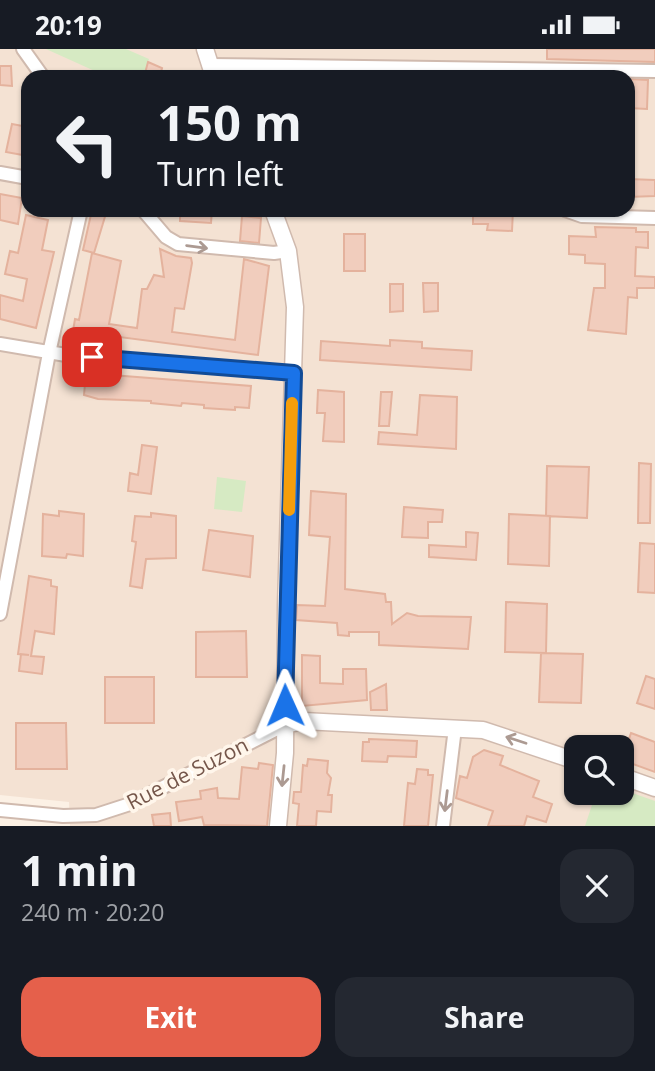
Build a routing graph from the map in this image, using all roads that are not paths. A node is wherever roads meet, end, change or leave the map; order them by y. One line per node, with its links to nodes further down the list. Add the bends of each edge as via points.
1 (23, 49): 3 (street)
2 (210, 64): 4 (street)
3 (38, 70)
4 (445, 70)
5 (635, 71): 6 (street)
6 (655, 71)
7 (0, 173): 8 (street)
8 (21, 177)
9 (79, 217): 16 (street)
10 (150, 217): 14 (street, one-way to 14, via 178,244 274,254)
11 (276, 217): 14 (street)
12 (618, 217): 13 (street)
13 (655, 218)
14 (288, 251): 17 (street, via 295,307)
15 (0, 344): 16 (street)
16 (49, 353): 17 (street); 18 (street)
17 (294, 373): 19 (street)
18 (0, 614)
19 (285, 726): 20 (street, Rue de Suzon, via 303,721); 24 (street, Rue de Suzon, via 130,804 96,815); 25 (street, one-way to 25)
20 (455, 728): 21 (street, Rue de Suzon, one-way to 20, via 512,738); 26 (street, one-way to 26)
21 (564, 757)
22 (634, 781): 23 (street)
23 (655, 788)
24 (0, 810)
25 (278, 826)
26 (443, 826)

